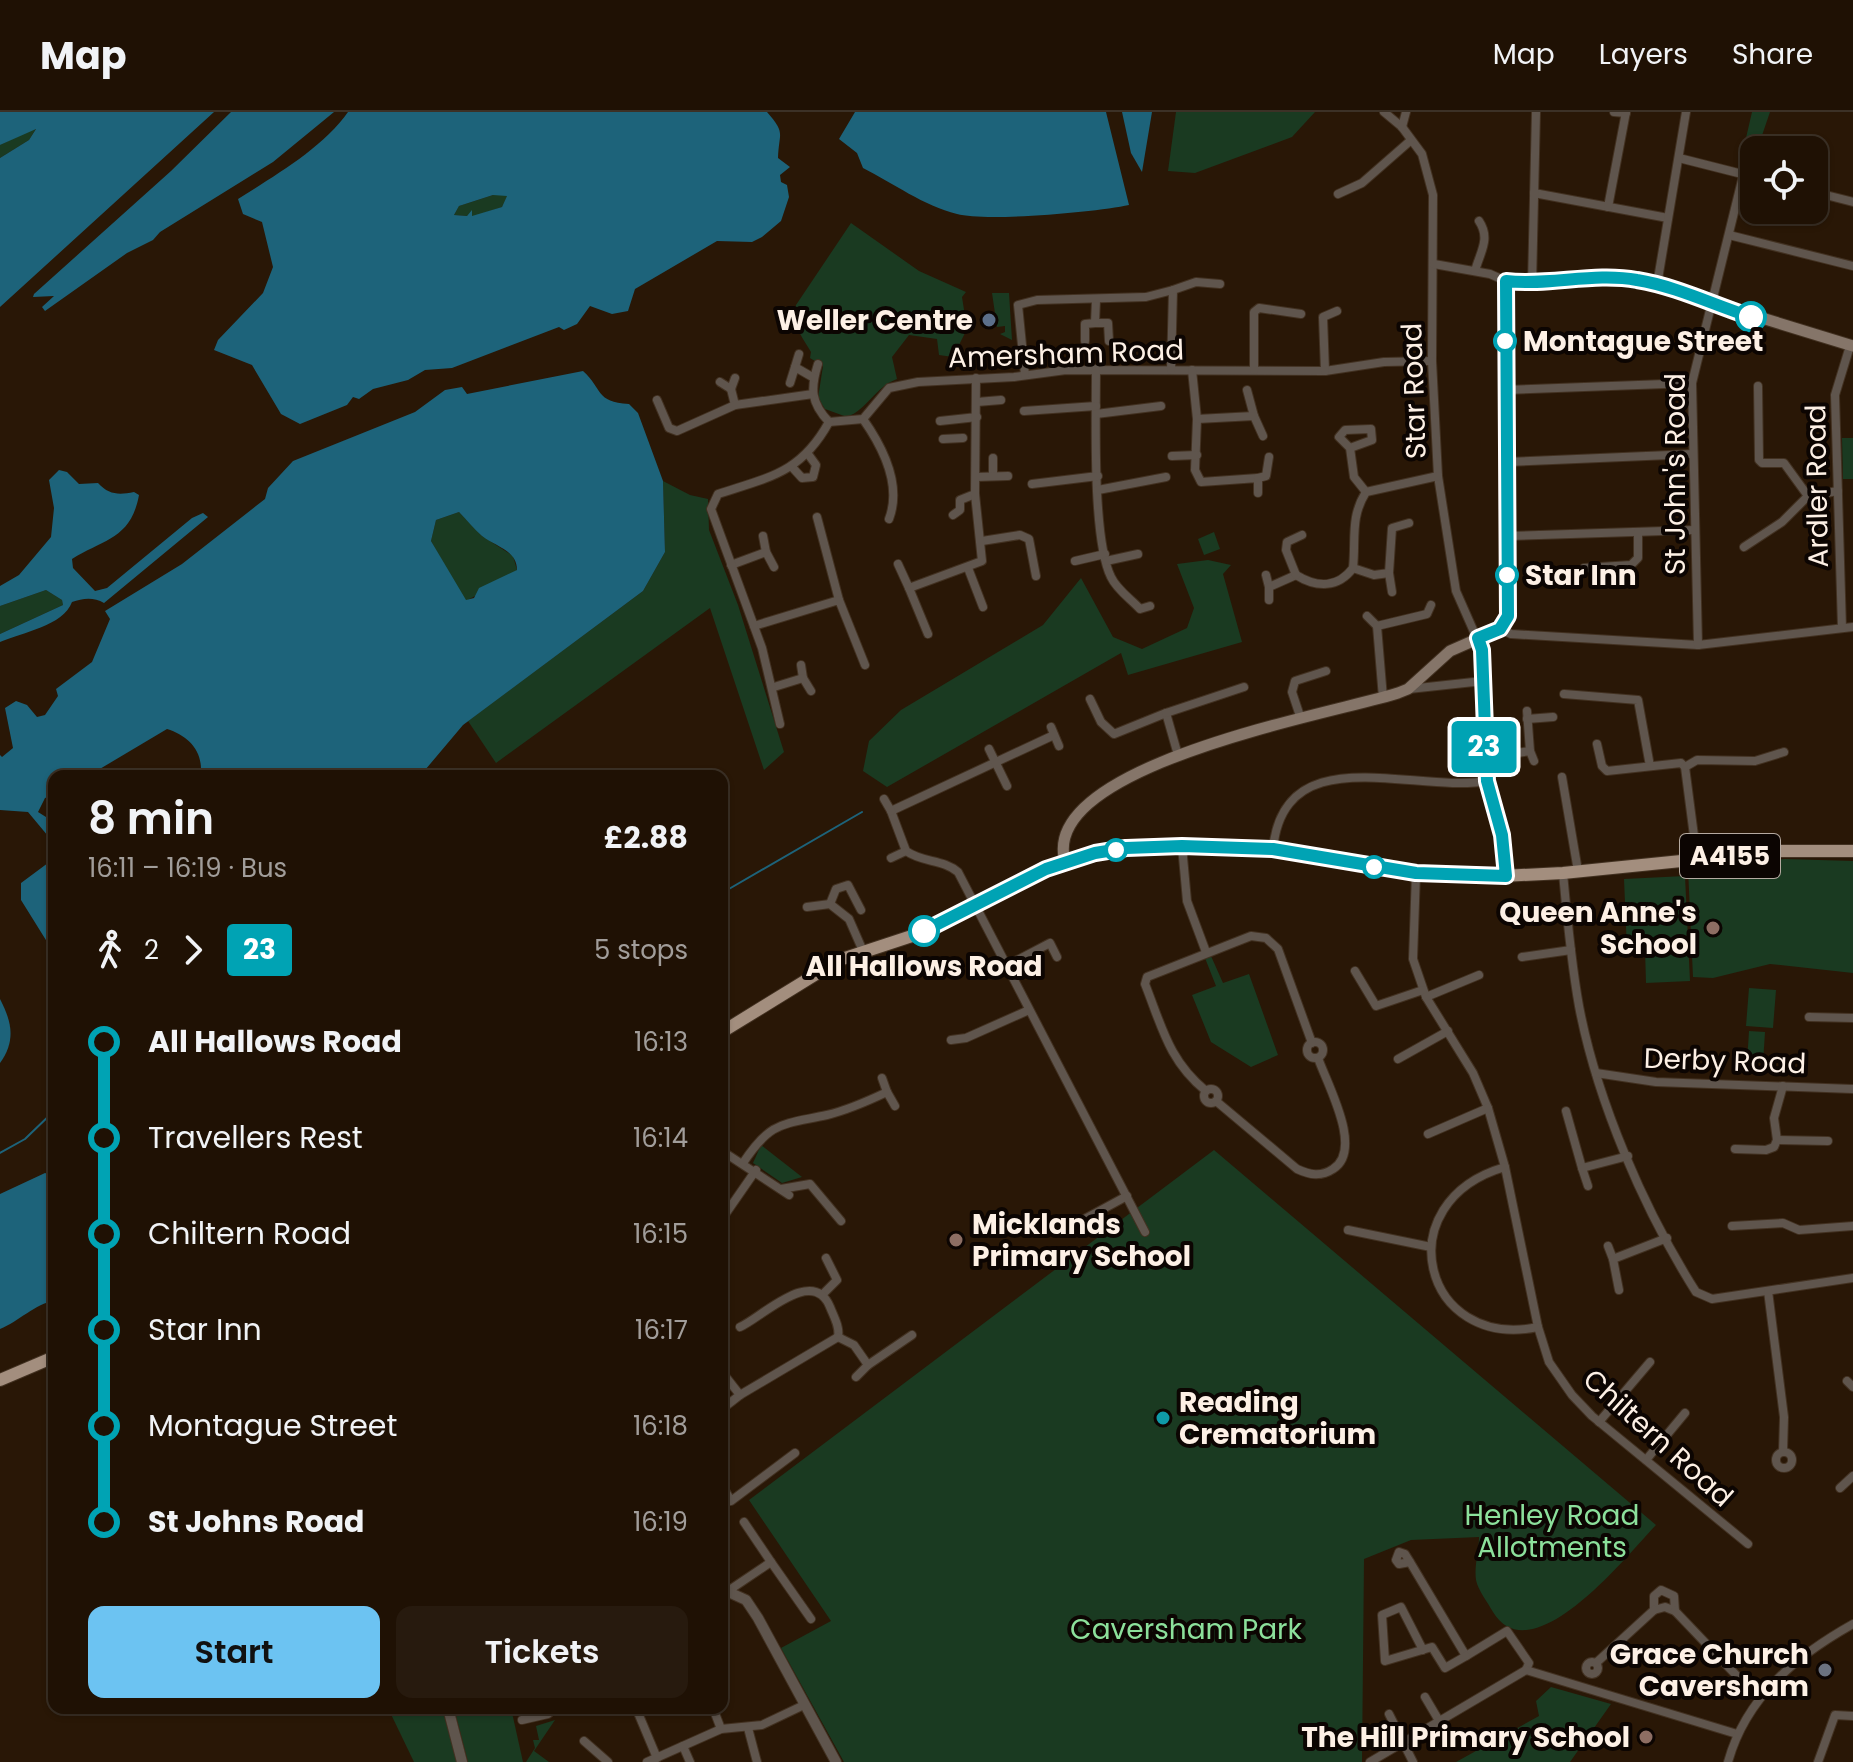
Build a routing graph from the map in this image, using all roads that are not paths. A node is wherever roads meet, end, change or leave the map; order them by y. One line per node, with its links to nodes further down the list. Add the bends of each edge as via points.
1 (1384, 112): 7 (street)
2 (1406, 112): 7 (street)
3 (1536, 112): 12 (street)
4 (1614, 112): 6 (street)
5 (1686, 112): 9 (street)
6 (1626, 113): 16 (street)
7 (1402, 127): 8 (street, Star Road)
8 (1410, 141): 13 (street, via 1362,183); 20 (street, Star Road, via 1422,154 1433,195)
9 (1679, 158): 10 (street); 17 (street)
10 (1740, 175)
11 (1740, 189): 19 (street, St John's Road)
12 (1534, 193): 16 (street); 25 (street)
13 (1338, 194)
14 (1828, 196): 15 (street)
15 (1853, 202)
16 (1608, 207): 17 (street)
17 (1668, 218): 26 (street)
18 (1479, 221): 22 (street, via 1485,245)
19 (1729, 235): 21 (street); 29 (street, St John's Road)
20 (1434, 264): 22 (street); 39 (street, Star Road)
21 (1853, 266)
22 (1475, 271): 23 (street)
23 (1506, 281): 25 (main road); 57 (main road)
24 (1220, 284): 27 (street, via 1196,282)
25 (1532, 284): 26 (main road, via 1613,278)
26 (1657, 285): 29 (main road)
27 (1173, 290): 28 (street); 43 (street)
28 (1096, 300): 34 (street); 47 (street, via 1018,305)
29 (1711, 305): 37 (main road); 53 (street, St John's Road)
30 (1337, 311): 33 (street)
31 (1301, 314): 45 (street, via 1259,308 1254,312)
32 (1312, 315): 33 (street)
33 (1323, 317): 46 (street)
34 (1095, 323): 35 (street, via 1085,324); 36 (street, via 1108,323)
35 (1085, 341)
36 (1109, 341)
37 (1852, 346): 93 (street, Ardler Road, via 1835,395)
38 (799, 354): 41 (street)
39 (1432, 361): 46 (street, Amersham Road); 87 (street, Star Road)
40 (818, 364): 49 (street)
41 (795, 367): 49 (street); 52 (street)
42 (1096, 369): 43 (street, Amersham Road); 47 (street, Amersham Road); 64 (street)
43 (1171, 370): 44 (street, Amersham Road)
44 (1192, 370): 45 (street, Amersham Road); 69 (street)
45 (1254, 370): 46 (street, Amersham Road)
46 (1325, 371)
47 (1025, 375): 50 (street, Amersham Road)
48 (735, 378): 55 (street)
49 (814, 378): 58 (street)
50 (976, 378): 61 (street); 68 (street, Amersham Road, via 889,388)
51 (720, 382): 55 (street)
52 (790, 383)
53 (1692, 383): 57 (street); 77 (street, St John's Road)
54 (1758, 386): 98 (street, via 1759,460 1784,463)
55 (731, 389): 62 (street)
56 (1247, 390): 66 (street)
57 (1505, 390): 82 (main road)
58 (813, 394): 62 (street); 72 (street, via 816,408)
59 (657, 400): 62 (street, via 669,428 677,431)
60 (1001, 400): 61 (street)
61 (977, 402): 67 (street)
62 (735, 405)
63 (1161, 406): 64 (street)
64 (1096, 410): 65 (street); 86 (street)
65 (1024, 411)
66 (1254, 416): 69 (street); 73 (street)
67 (977, 417): 71 (street); 88 (street)
68 (863, 419): 72 (street); 100 (street, via 886,456)
69 (1197, 419): 78 (street)
70 (940, 421): 71 (street)
71 (952, 421): 74 (street, via 958,438)
72 (829, 422): 76 (street)
73 (1263, 436)
74 (943, 439)
75 (1350, 448): 94 (street, via 1354,477)
76 (808, 454): 83 (street); 83 (street, via 816,465 813,477 802,478)
77 (1693, 454): 82 (street); 106 (street, St John's Road)
78 (1197, 455): 79 (street); 90 (street, via 1195,470 1201,482)
79 (1172, 456)
80 (1269, 457): 90 (street, via 1266,476)
81 (993, 458): 84 (street)
82 (1506, 462): 110 (main road)
83 (792, 467): 118 (street, via 718,494 712,501)
84 (993, 476): 85 (street); 88 (street)
85 (1008, 476)
86 (1098, 476): 91 (street); 92 (street)
87 (1438, 476): 94 (street); 144 (street, Star Road, via 1453,578)
88 (976, 477): 97 (street)
89 (1166, 477): 92 (street)
90 (1258, 478): 96 (street)
91 (1032, 484)
92 (1098, 490): 115 (street)
93 (1838, 491): 98 (street); 141 (street, Ardler Road)
94 (1366, 492): 121 (street, via 1353,524)
95 (950, 493): 99 (street)
96 (1258, 493)
97 (975, 494): 99 (street); 111 (street)
98 (1808, 496): 112 (street, via 1782,522)
99 (960, 500): 101 (street, via 960,510)
100 (893, 508): 102 (street); 104 (street)
101 (953, 515)
102 (902, 516)
103 (817, 517): 130 (street)
104 (889, 519)
105 (1409, 523): 123 (street, via 1392,528)
106 (1695, 530): 107 (street); 145 (street, St John's Road)
107 (1638, 532): 110 (street); 122 (street, via 1638,558 1631,565)
108 (1302, 535): 125 (street, via 1287,542)
109 (763, 536): 113 (street)
110 (1507, 536): 142 (main road, via 1508,616)
111 (982, 541): 120 (street, via 982,561); 126 (street, via 1020,535 1029,539)
112 (1744, 547)
113 (766, 552): 118 (street); 119 (street)
114 (1138, 554): 115 (street)
115 (1106, 558): 116 (street); 134 (street, via 1111,577)
116 (1075, 561)
117 (898, 564): 128 (street)
118 (731, 565): 138 (street)
119 (774, 567)
120 (968, 568): 128 (street); 133 (street)
121 (1353, 568): 123 (street, via 1374,575); 125 (street, via 1337,583 1322,585)
122 (1584, 568)
123 (1389, 573): 129 (street)
124 (1266, 575): 127 (street)
125 (1296, 575): 127 (street)
126 (1036, 576)
127 (1269, 587): 131 (street)
128 (909, 588): 143 (street)
129 (1392, 592)
130 (839, 600): 138 (street); 147 (street)
131 (1269, 600)
132 (1150, 606): 134 (street)
133 (983, 607)
134 (1140, 609): 137 (street)
135 (1431, 611): 139 (street)
136 (1367, 616): 139 (street)
137 (1139, 619)
138 (754, 626): 151 (street)
139 (1377, 626): 155 (street)
140 (1853, 627): 141 (street)
141 (1842, 628): 145 (street)
142 (1500, 629): 144 (main road); 145 (street, via 1511,634)
143 (928, 634)
144 (1478, 638): 150 (street); 153 (main road, via 1450,651)
145 (1698, 645)
146 (801, 665): 149 (street)
147 (865, 665)
148 (1326, 671): 159 (street, via 1295,681 1292,692)
149 (803, 678): 151 (street); 154 (street)
150 (1483, 681): 153 (street); 168 (street)
151 (774, 687): 161 (street)
152 (1244, 687): 158 (street)
153 (1408, 689): 155 (main road)
154 (811, 691)
155 (1383, 698): 159 (main road)
156 (1569, 698): 171 (street, via 1638,700)
157 (1090, 699): 158 (street, via 1114,734)
158 (1166, 713): 166 (street)
159 (1300, 716): 166 (main road)
160 (1553, 717): 165 (street, via 1527,715)
161 (780, 724)
162 (1597, 744): 171 (street, via 1603,770)
163 (1059, 746): 169 (street, via 1053,731)
164 (989, 749): 169 (street)
165 (1530, 751): 168 (street); 170 (street)
166 (1178, 755): 183 (main road, via 1103,794 1068,833 1062,845)
167 (1780, 757): 172 (street, via 1740,763 1692,761)
168 (1484, 758): 174 (street)
169 (995, 761): 175 (street); 177 (street)
170 (1534, 761)
171 (1650, 766): 172 (street)
172 (1685, 767): 184 (street)
173 (1562, 777): 185 (street)
174 (1487, 781): 179 (street, via 1326,779 1298,795 1274,835); 188 (street, via 1502,835)
175 (1007, 786)
176 (884, 799): 177 (street)
177 (891, 811): 180 (street)
178 (1182, 846): 179 (main road, A4155); 183 (main road, A4155); 195 (street, via 1187,901)
179 (1273, 849): 186 (main road, A4155)
180 (906, 851): 182 (street); 190 (street, via 950,865)
181 (1853, 851): 184 (main road, A4155)
182 (891, 858)
183 (1070, 858): 190 (main road, via 1049,862 1046,869)
184 (1697, 859): 185 (main road, A4155)
185 (1578, 871): 187 (main road, A4155)
186 (1416, 873): 188 (main road, A4155); 201 (street, Chiltern Road, via 1411,936)
187 (1563, 873): 188 (main road, A4155); 193 (street)
188 (1506, 876)
189 (830, 904): 191 (street); 192 (street, via 836,889 848,885); 194 (street, via 849,919)
190 (975, 906): 194 (main road, via 921,933); 198 (street)
191 (807, 907)
192 (861, 910)
193 (1571, 950): 197 (street); 209 (street)
194 (863, 951): 205 (main road, via 798,983)
195 (1206, 952): 195 (street, via 1251,936 1266,938 1278,949 1312,1043 1307,1053 1318,1058 1346,1136 1346,1152 1336,1167 1310,1175 1297,1169 1216,1101 1205,1101 1206,1091 1184,1073 1173,1055 1145,984 1147,977)
196 (1057, 957): 198 (street, via 1050,943)
197 (1522, 957)
198 (1006, 966): 202 (street)
199 (1355, 971): 201 (street, via 1376,1006)
200 (1479, 975): 201 (street)
201 (1424, 993): 206 (street, Chiltern Road)
202 (1029, 1010): 207 (street, via 968,1043); 228 (street)
203 (1809, 1017): 204 (street)
204 (1853, 1018)
205 (728, 1028)
206 (1448, 1031): 208 (street); 215 (street, Chiltern Road)
207 (951, 1040)
208 (1398, 1059)
209 (1596, 1073): 211 (street, Derby Road, via 1656,1082); 222 (street)
210 (882, 1078): 213 (street)
211 (1783, 1086): 212 (street, Derby Road); 218 (street, via 1774,1118)
212 (1853, 1089)
213 (887, 1092): 214 (street); 223 (street, via 845,1110 781,1123 762,1135)
214 (895, 1106)
215 (1488, 1108): 217 (street); 224 (street, Chiltern Road)
216 (1566, 1111): 225 (street)
217 (1428, 1134)
218 (1777, 1140): 219 (street); 220 (street, via 1766,1150)
219 (1828, 1141)
220 (1735, 1149)
221 (728, 1154): 223 (street)
222 (1628, 1156): 225 (street); 236 (street)
223 (743, 1163): 226 (street)
224 (1505, 1167): 238 (street, via 1466,1183 1447,1201); 246 (street, Chiltern Road)
225 (1582, 1168): 227 (street)
226 (756, 1170): 229 (street); 230 (street, via 785,1192 810,1184)
227 (1588, 1186)
228 (1127, 1196): 231 (street); 235 (street)
229 (728, 1210)
230 (841, 1221)
231 (1079, 1222)
232 (1732, 1226): 233 (street)
233 (1853, 1226)
234 (1348, 1230): 238 (street)
235 (1145, 1232)
236 (1667, 1238): 240 (street); 243 (street, via 1696,1292 1706,1298)
237 (1608, 1246): 240 (street)
238 (1431, 1247): 246 (street, via 1443,1292 1468,1319 1509,1331)
239 (826, 1258): 244 (street, via 841,1282)
240 (1613, 1259): 242 (street)
241 (1853, 1278): 243 (street)
242 (1619, 1290)
243 (1768, 1291): 259 (street, via 1784,1417)
244 (823, 1294): 245 (street, via 792,1295 763,1309 751,1328); 248 (street)
245 (740, 1327)
246 (1538, 1327): 258 (street, Chiltern Road, via 1549,1362)
247 (912, 1335): 251 (street)
248 (838, 1337): 251 (street, via 854,1345); 255 (street)
249 (48, 1360): 253 (main road)
250 (1650, 1362): 258 (street)
251 (868, 1365): 252 (street)
252 (856, 1377)
253 (0, 1380)
254 (728, 1380): 255 (street)
255 (740, 1395): 256 (street)
256 (728, 1404)
257 (1685, 1413): 261 (street)
258 (1599, 1422): 261 (street, Chiltern Road)
259 (1783, 1452)
260 (795, 1453): 265 (street)
261 (1646, 1460): 268 (street, Chiltern Road, via 1731,1537)
262 (1853, 1476): 263 (street)
263 (1840, 1488)
264 (728, 1496): 265 (street)
265 (731, 1501): 266 (street)
266 (728, 1503)
267 (744, 1522): 269 (street)
268 (1748, 1544)
269 (771, 1562): 271 (street); 275 (street)
270 (1410, 1562): 278 (street)
271 (728, 1588)
272 (728, 1591): 283 (street, via 746,1600)
273 (1654, 1610): 274 (street); 274 (street, via 1656,1593 1666,1590 1674,1596); 279 (street)
274 (1675, 1611): 282 (street)
275 (811, 1619)
276 (1853, 1624): 282 (street, via 1793,1663)
277 (1423, 1650): 277 (street, via 1385,1661 1382,1615 1401,1607); 278 (street, via 1432,1647 1445,1668)
278 (1466, 1656): 280 (street, via 1507,1631 1529,1663)
279 (1596, 1663)
280 (1526, 1670): 291 (street); 294 (street)
281 (1425, 1697): 291 (street)
282 (1758, 1698): 294 (street)
283 (804, 1705): 292 (street); 305 (street)
284 (450, 1714): 300 (street)
285 (548, 1714): 290 (street)
286 (639, 1714): 299 (street)
287 (715, 1714): 293 (street)
288 (1389, 1714): 297 (street)
289 (1853, 1716): 309 (street, via 1835,1715)
290 (522, 1720)
291 (1438, 1723): 296 (street); 297 (street)
292 (748, 1728): 293 (street); 304 (street)
293 (721, 1729): 298 (street)
294 (1737, 1734): 308 (street)
295 (584, 1741): 301 (street)
296 (1451, 1741)
297 (1402, 1745): 306 (street); 307 (street)
298 (683, 1746): 299 (street); 303 (street)
299 (657, 1758): 302 (street)
300 (462, 1762)
301 (608, 1762)
302 (647, 1762)
303 (690, 1762)
304 (757, 1762)
305 (836, 1762)
306 (1370, 1762)
307 (1413, 1762)
308 (1728, 1762)
309 (1818, 1762)

